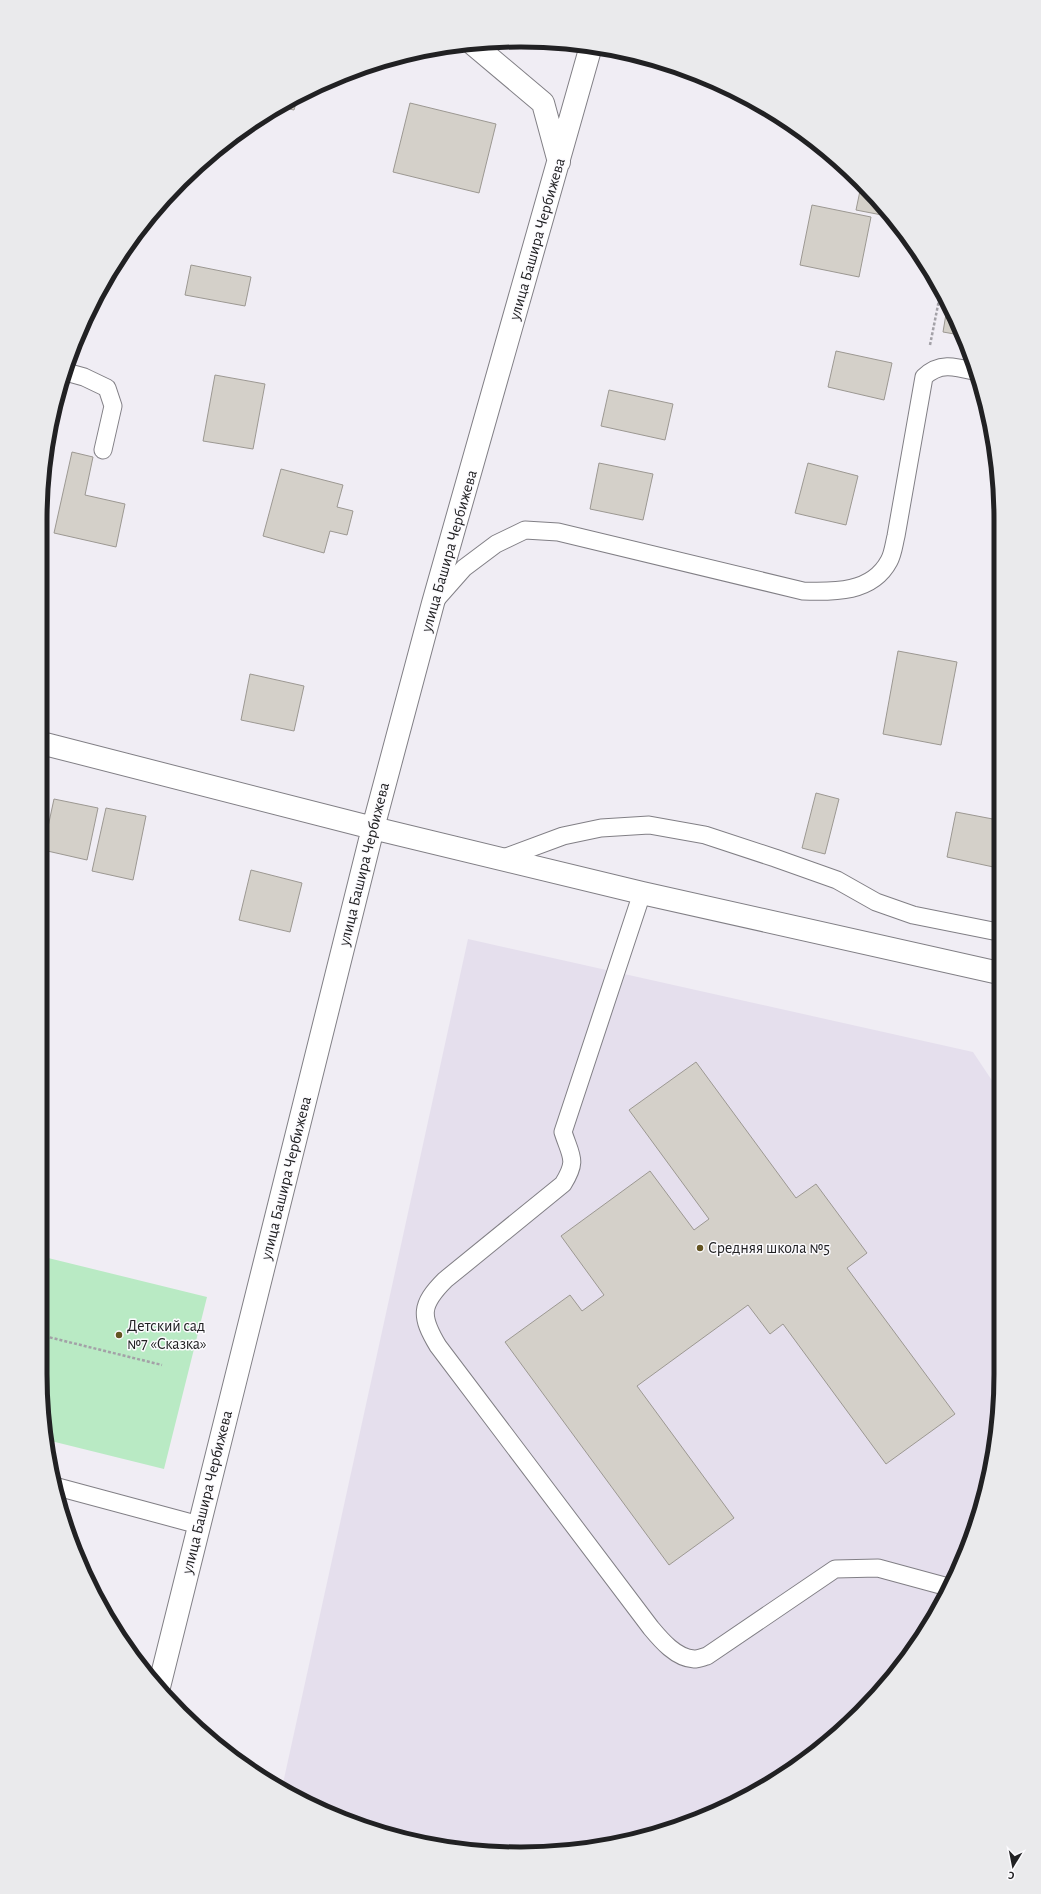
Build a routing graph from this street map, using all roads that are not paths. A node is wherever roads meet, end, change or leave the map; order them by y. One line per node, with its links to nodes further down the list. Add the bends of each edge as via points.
1 (479, 49): 3 (street, via 543,103)
2 (589, 52): 3 (street, улица Башира Чербижева)
3 (559, 163): 7 (street, улица Башира Чербижева)
4 (970, 371): 7 (lane, via 943,367 931,370 924,377 896,536 889,561 876,577 856,589 831,592 803,591 558,532 525,530 496,544 464,568)
5 (70, 373): 6 (lane, via 84,376 107,388 113,406)
6 (103, 450)
7 (434, 603): 9 (street, улица Башира Чербижева)
8 (47, 745): 9 (street)
9 (373, 828): 10 (street); 15 (street, улица Башира Чербижева)
10 (501, 859): 11 (street); 12 (lane, via 563,836 601,828 649,825 705,835 775,858 837,880 876,902 913,915)
11 (642, 893): 13 (street); 16 (lane, via 563,1132 573,1157 570,1172 563,1184 435,1290 424,1311 428,1327 438,1346 650,1628 660,1640 681,1655 694,1659 707,1656 835,1569 878,1568)
12 (994, 931)
13 (994, 973)
14 (61, 1488): 15 (lane)
15 (199, 1525): 17 (street, улица Башира Чербижева)
16 (944, 1586)
17 (161, 1681)

